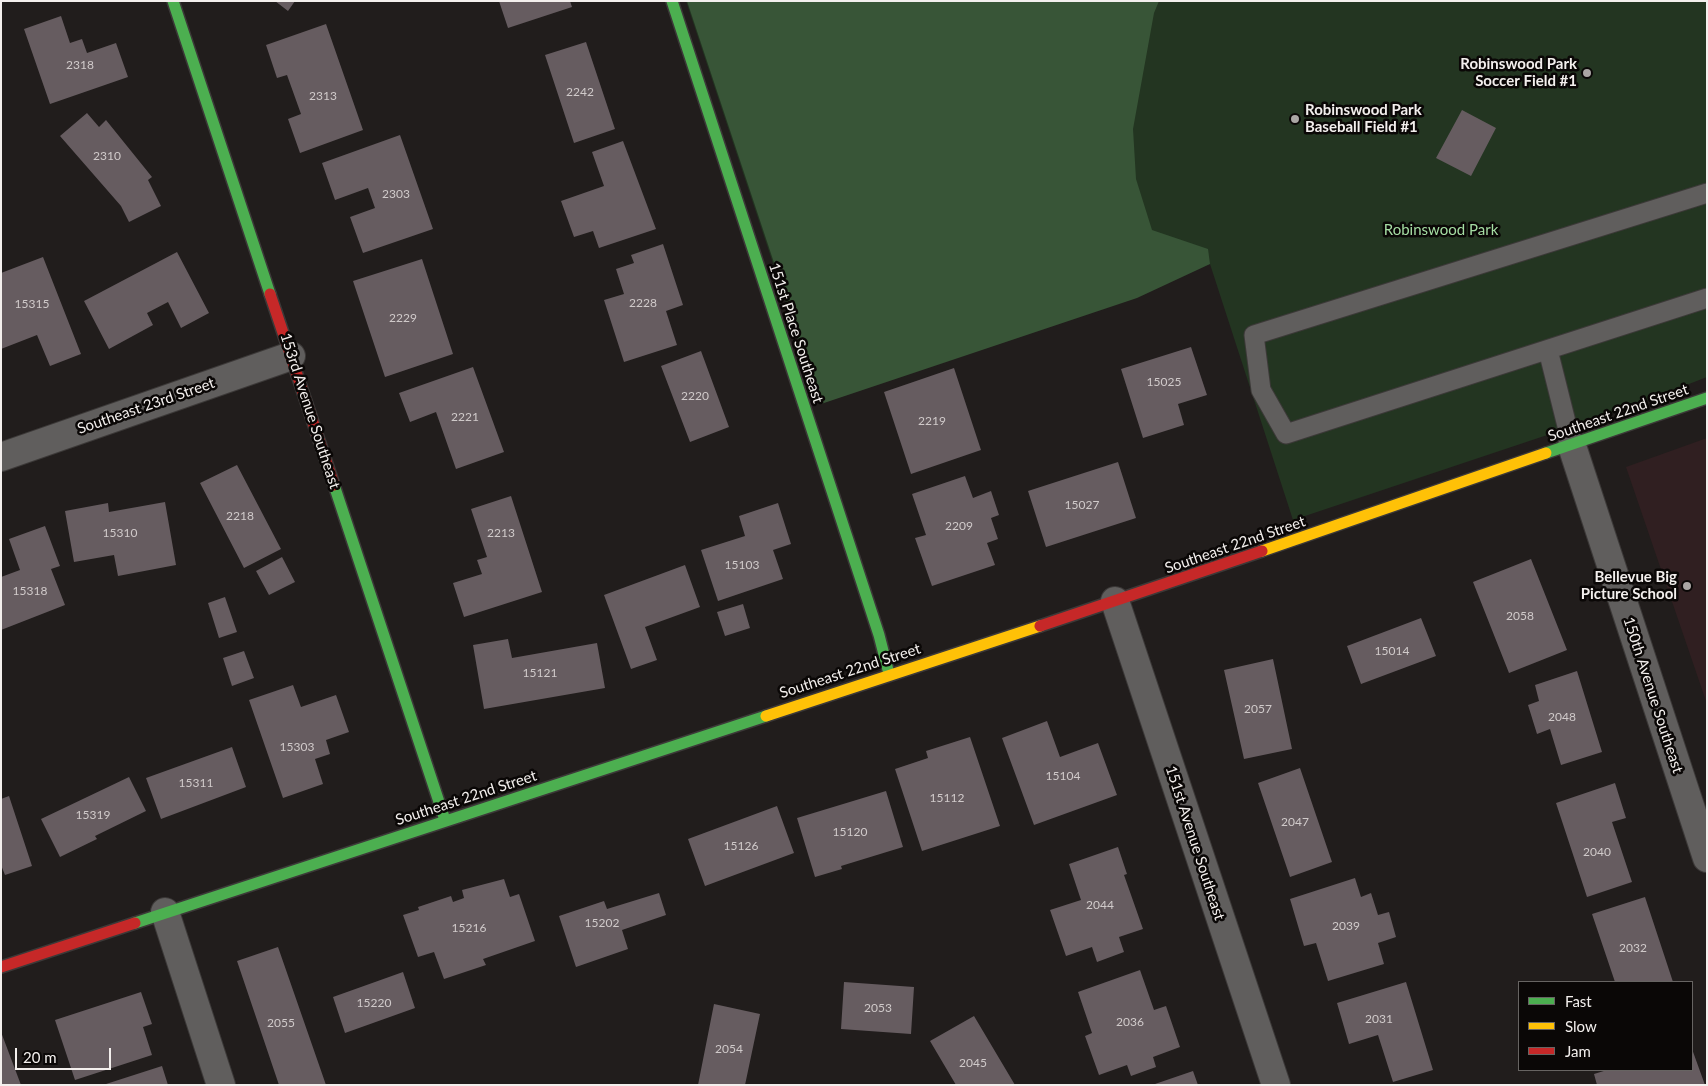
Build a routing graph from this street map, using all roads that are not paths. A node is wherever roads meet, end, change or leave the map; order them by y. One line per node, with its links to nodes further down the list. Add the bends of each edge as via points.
1 (173, 1): 6 (street, 153rd Avenue Southeast)
2 (672, 1): 11 (street, 151st Place Southeast)
3 (1707, 192): 5 (lane, via 1254,335 1261,390 1286,434)
4 (1707, 298): 5 (lane)
5 (1548, 350): 8 (lane)
6 (292, 356): 9 (street, Southeast 23rd Street); 12 (street, 153rd Avenue Southeast)
7 (1707, 398): 8 (street, Southeast 22nd Street)
8 (1572, 446): 10 (street, Southeast 22nd Street); 13 (street, 150th Avenue Southeast)
9 (1, 457)
10 (1115, 601): 11 (street, Southeast 22nd Street); 17 (street, 151st Avenue Southeast)
11 (889, 674): 12 (street, Southeast 22nd Street)
12 (445, 820): 14 (street, Southeast 22nd Street)
13 (1707, 858)
14 (165, 912): 15 (street, Southeast 22nd Street); 16 (street)
15 (1, 967)
16 (222, 1085)
17 (1276, 1085)

